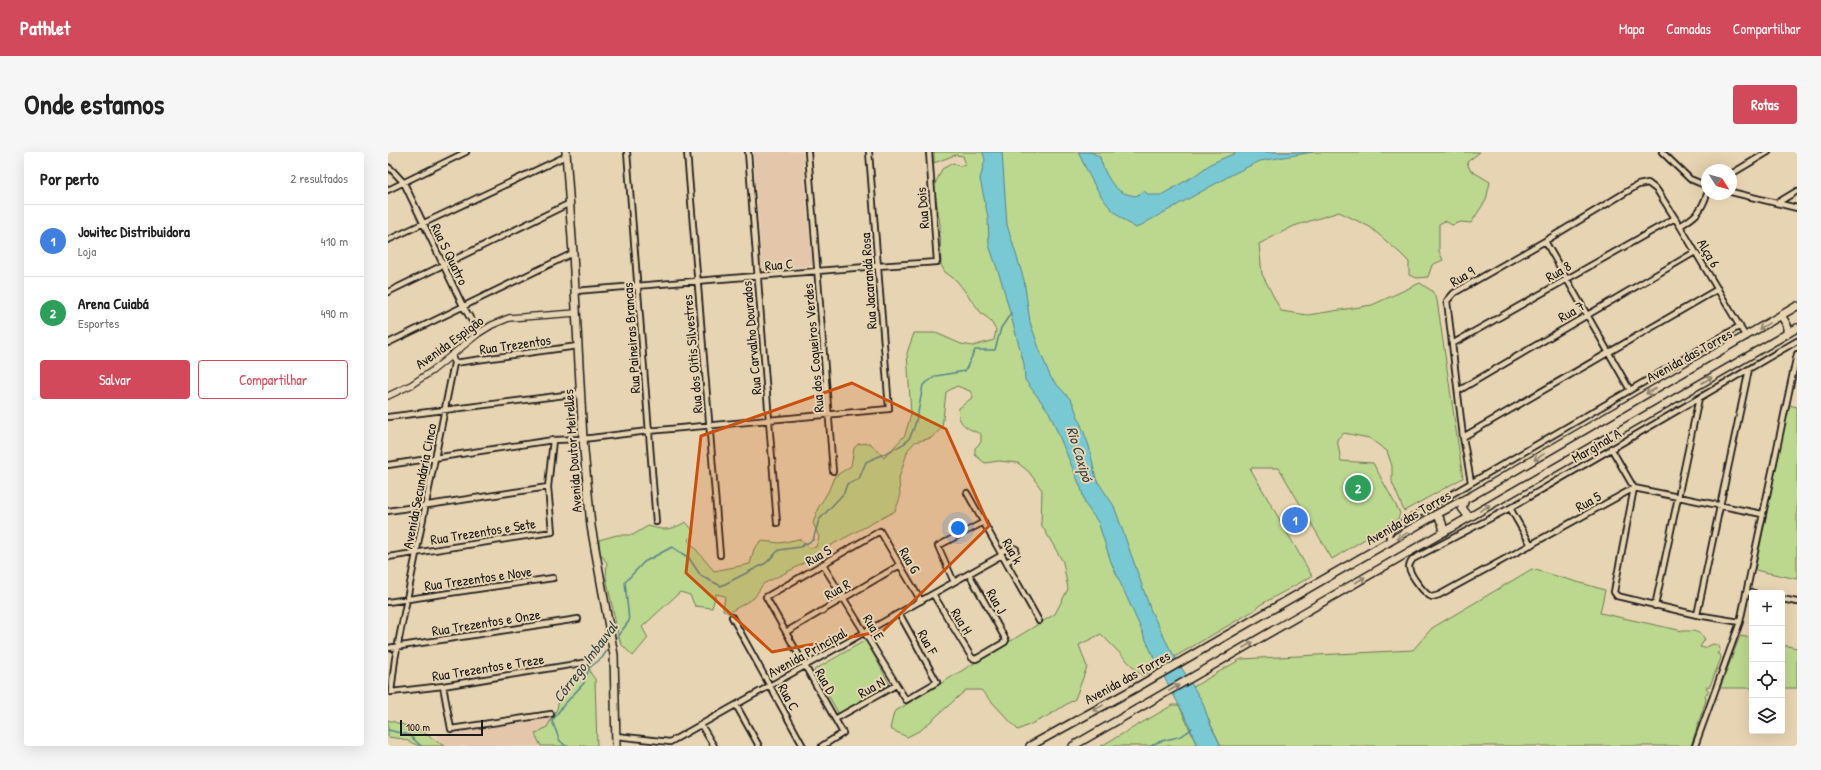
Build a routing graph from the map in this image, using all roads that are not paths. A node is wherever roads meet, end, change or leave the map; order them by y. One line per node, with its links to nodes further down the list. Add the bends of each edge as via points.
1 (466, 152): 13 (street)
2 (627, 152): 37 (street, Rua Paineiras Brancas)
3 (687, 152): 36 (street, Rua dos Oitis Silvestres)
4 (748, 152): 34 (street, Rua Carvalho Dourados)
5 (808, 152): 33 (street, Rua dos Coqueiros Verdes)
6 (869, 152): 32 (street, Rua Jacarandá Rosa)
7 (928, 152): 30 (street, Rua Dois)
8 (1662, 152): 15 (street, via 1690,179)
9 (1768, 152): 12 (street)
10 (566, 154): 20 (main road, Avenida Doutor Meirelles); 24 (street)
11 (388, 167): 13 (street, Rua S Quatro)
12 (1737, 170)
13 (404, 183): 16 (street); 24 (street, Rua S Quatro)
14 (1648, 183): 23 (street, Alça 6, via 1657,190); 27 (street, Rua 9, via 1638,185)
15 (1701, 184)
16 (388, 190)
17 (1797, 191): 21 (street)
18 (1737, 193): 21 (street)
19 (1705, 200): 25 (street, via 1696,216)
20 (570, 203): 29 (main road, Avenida Doutor Meirelles); 31 (street)
21 (1777, 203): 22 (street)
22 (1797, 208)
23 (1675, 218): 25 (street, Alça 6); 35 (street, Rua 8)
24 (423, 223): 26 (street); 31 (street, Rua S Quatro)
25 (1680, 226): 28 (street, Alça 6)
26 (388, 240)
27 (1545, 241): 35 (street); 53 (street, Rua 9, via 1449,297 1446,305)
28 (1695, 252): 38 (street, Alça 6); 44 (street, Rua 7)
29 (573, 254): 39 (main road, Avenida Doutor Meirelles); 41 (street)
30 (938, 262): 32 (street, Rua C)
31 (444, 265): 40 (street); 41 (street, Rua S Quatro)
32 (878, 266): 33 (street, Rua C); 66 (street, Rua Jacarandá Rosa, via 888,409)
33 (818, 271): 34 (street, Rua C); 66 (street, Rua dos Coqueiros Verdes)
34 (757, 277): 36 (street, Rua C); 68 (street, Rua Carvalho Dourados)
35 (1566, 278): 44 (street); 53 (street, Rua 8)
36 (697, 282): 37 (street, Rua C); 69 (street, Rua dos Oitis Silvestres)
37 (638, 286): 39 (street, Rua C); 70 (street, Rua Paineiras Brancas)
38 (1718, 289): 46 (street, Alça 6); 55 (street)
39 (575, 291): 43 (main road, Avenida Doutor Meirelles)
40 (388, 292)
41 (463, 306): 48 (street, Rua S Quatro); 52 (street)
42 (1797, 306): 45 (main road, Avenida das Torres)
43 (576, 313): 48 (street, Avenida Espigão, via 509,318); 54 (main road, Avenida Doutor Meirelles)
44 (1587, 315): 55 (street); 61 (street, Rua 7)
45 (1781, 316): 49 (main road, via 1787,325); 50 (main road, Avenida das Torres, one-way to 50)
46 (1740, 326): 50 (street, Alça 6); 60 (street)
47 (1797, 328): 49 (main road)
48 (479, 333): 56 (street, Avenida Espigão)
49 (1787, 334): 90 (main road, one-way to 49)
50 (1746, 337): 83 (main road, Avenida das Torres, one-way to 83)
51 (1797, 341): 59 (street, Marginal A)
52 (388, 343)
53 (1452, 344): 61 (street, Rua 9)
54 (578, 346): 58 (street, Rua Trezentos); 62 (main road, Avenida Doutor Meirelles)
55 (1609, 353): 60 (street); 71 (street)
56 (452, 354): 58 (street, Avenida Secundária Cinco); 63 (street, Avenida Espigão, via 411,385)
57 (1797, 354): 89 (street)
58 (454, 363): 65 (street, Avenida Secundária Cinco)
59 (1749, 369): 64 (street, Marginal A); 85 (street)
60 (1630, 390): 78 (street)
61 (1458, 391): 71 (street, Rua 9)
62 (581, 393): 65 (street); 72 (main road, Avenida Doutor Meirelles)
63 (388, 396)
64 (1699, 398): 74 (street, Marginal A); 82 (street)
65 (444, 410): 67 (street); 75 (street, Avenida Secundária Cinco)
66 (830, 414): 68 (street); 77 (street, Rua dos Coqueiros Verdes)
67 (388, 417)
68 (769, 421): 69 (street); 93 (street, Rua Carvalho Dourados)
69 (709, 425): 70 (street); 100 (street, Rua dos Oitis Silvestres)
70 (648, 430): 72 (street); 91 (street, Rua Paineiras Brancas)
71 (1463, 437): 78 (street, Rua 9)
72 (583, 439): 73 (street); 145 (main road, Avenida Doutor Meirelles, via 592,526 614,655)
73 (553, 440): 75 (street); 79 (street)
74 (1612, 448): 80 (street); 86 (street, Marginal A)
75 (436, 458): 76 (street); 84 (street, Avenida Secundária Cinco)
76 (388, 465)
77 (833, 471)
78 (1472, 482): 96 (street, via 1392,529 1388,534)
79 (548, 487): 84 (street); 98 (street, Rua Trezentos e Sete, via 552,532)
80 (1634, 488): 82 (street); 97 (street, Rua 5); 119 (street, via 1614,592 1617,596)
81 (968, 493): 92 (street, Rua k)
82 (1678, 496): 85 (street); 119 (street)
83 (1465, 499): 88 (main road, Avenida das Torres); 90 (main road, via 1462,508)
84 (426, 506): 87 (street); 98 (street, Avenida Secundária Cinco)
85 (1721, 507): 89 (street); 121 (street)
86 (1510, 508): 97 (street); 111 (street, Marginal A, via 1413,559 1409,568 1425,594 1432,597)
87 (388, 511)
88 (1437, 514): 95 (main road); 96 (main road, Avenida das Torres, one-way to 96)
89 (1762, 514): 108 (street)
90 (1469, 517): 95 (main road)
91 (656, 522)
92 (984, 522): 99 (street, Rua k); 107 (street, via 938,546)
93 (777, 523)
94 (880, 531): 103 (street, Rua S); 104 (street, Rua G)
95 (1444, 532): 153 (main road, one-way to 95)
96 (1389, 543): 144 (main road, Avenida das Torres, one-way to 144)
97 (1531, 545): 111 (street, Rua 5)
98 (417, 553): 101 (street, Rua Trezentos e Sete); 114 (street, Avenida Secundária Cinco)
99 (1002, 554): 102 (street, Rua k); 102 (street, via 1010,547 1016,549 1015,556); 105 (street, Avenida Principal)
100 (720, 555)
101 (388, 557)
102 (1006, 562): 124 (street, Rua k)
103 (823, 565): 112 (street, Rua S); 113 (street, Rua E)
104 (900, 565): 113 (street, Rua R); 116 (street, Rua G)
105 (969, 574): 107 (street, Avenida Principal); 130 (street, Rua J, via 1006,640 976,659)
106 (553, 578): 114 (street, Rua Trezentos e Nove)
107 (954, 582): 110 (street, Avenida Principal)
108 (1746, 592): 109 (street); 125 (street)
109 (1749, 592)
110 (933, 594): 116 (street, Avenida Principal); 130 (street, Rua H)
111 (1439, 595)
112 (766, 597): 126 (street, Rua D)
113 (844, 598): 126 (street, Rua R); 127 (street, Rua E)
114 (407, 599): 117 (street, Rua Trezentos e Nove); 128 (street, Avenida Secundária Cinco)
115 (1785, 600): 118 (street)
116 (921, 601): 120 (street, Avenida Principal)
117 (388, 602)
118 (1797, 602)
119 (1655, 606): 121 (street)
120 (899, 613): 127 (street, Avenida Principal); 139 (street, Rua F, via 937,682)
121 (1696, 615): 125 (street)
122 (732, 617): 137 (street, Rua C)
123 (578, 619): 128 (street, Rua Trezentos e Onze)
124 (1040, 621)
125 (1740, 622): 154 (street)
126 (786, 632): 134 (street, Rua D)
127 (864, 633): 134 (street, Avenida Principal); 135 (street, Rua E)
128 (398, 646): 129 (street, Rua Trezentos e Onze); 131 (street, Avenida Secundária Cinco)
129 (388, 648)
130 (972, 658)
131 (395, 659): 133 (street); 138 (street, Avenida Secundária Cinco)
132 (588, 662): 136 (street, Rua Trezentos e Treze)
133 (388, 663)
134 (805, 666): 137 (street, Avenida Principal); 142 (street, Rua D)
135 (896, 684): 139 (street, Rua E); 142 (street, Rua N)
136 (443, 686): 138 (street, Rua Trezentos e Treze); 141 (street, via 451,729)
137 (770, 686): 140 (street, Avenida Principal); 149 (street, Rua C)
138 (391, 692)
139 (906, 700)
140 (736, 705): 143 (street, Avenida Principal); 148 (street)
141 (551, 714)
142 (835, 720): 150 (street, Rua D, via 843,733)
143 (701, 724): 145 (street, Avenida Principal, via 670,742); 147 (street)
144 (1055, 732): 151 (main road, Avenida das Torres); 152 (main road)
145 (616, 736): 146 (main road, Avenida Doutor Meirelles)
146 (616, 746)
147 (714, 746)
148 (759, 746)
149 (803, 746)
150 (822, 746)
151 (1030, 746)
152 (1036, 746)
153 (1073, 746)
154 (1695, 746)

